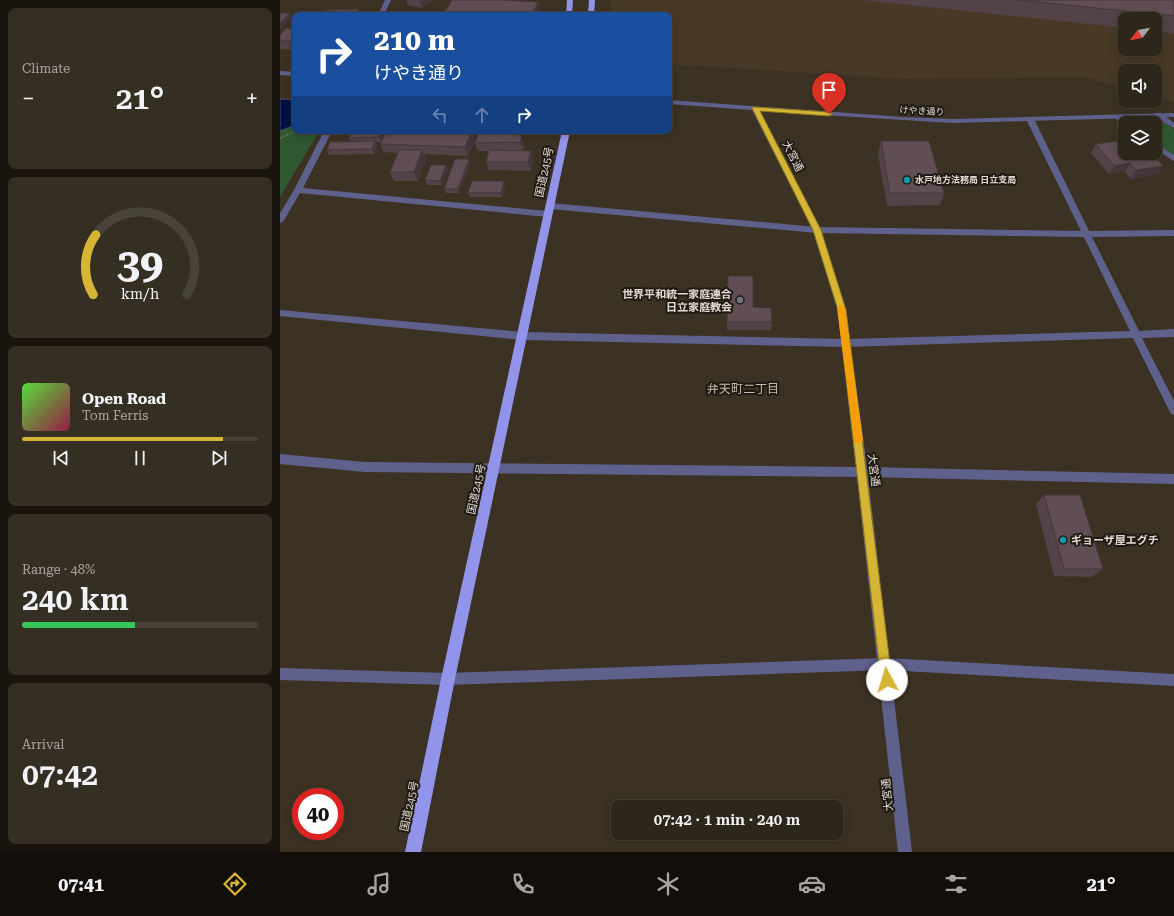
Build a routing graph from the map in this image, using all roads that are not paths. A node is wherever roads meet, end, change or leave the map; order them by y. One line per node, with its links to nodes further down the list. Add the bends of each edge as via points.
1 (388, 0): 4 (street)
2 (570, 0): 5 (highway)
3 (592, 0): 6 (highway)
4 (382, 12)
5 (568, 12)
6 (591, 12)
7 (280, 73): 8 (street)
8 (292, 74)
9 (672, 102): 10 (street, けやき通り)
10 (755, 108): 15 (street, けやき通り, via 952,121); 24 (street, 大宮通)
11 (1158, 115): 12 (street, けやき通り); 13 (street, けやき通り); 16 (street)
12 (1174, 115)
13 (1138, 116)
14 (1118, 117): 15 (street, けやき通り)
15 (1030, 119): 26 (street)
16 (1174, 126)
17 (326, 134): 21 (street)
18 (565, 134): 22 (highway, 国道245号)
19 (1162, 150): 20 (street)
20 (1174, 159)
21 (298, 190): 22 (street); 23 (street)
22 (549, 210): 24 (street); 30 (highway, 国道245号)
23 (280, 220)
24 (817, 230): 26 (street); 31 (street, 大宮通, via 842,310)
25 (1174, 233): 26 (street)
26 (1087, 234): 29 (street)
27 (280, 313): 30 (street)
28 (1174, 333): 29 (street)
29 (1136, 334): 31 (street); 32 (street)
30 (523, 336): 31 (street); 34 (highway, 国道245号)
31 (846, 343): 35 (street, 大宮通)
32 (1174, 411)
33 (280, 459): 34 (street, via 365,467)
34 (494, 469): 35 (street); 39 (highway, 国道245号)
35 (862, 472): 36 (street); 37 (street, 大宮通)
36 (1174, 479)
37 (885, 664): 39 (street); 40 (street); 42 (street, 大宮通)
38 (280, 674): 39 (street)
39 (448, 679): 41 (highway, 国道245号)
40 (1174, 680)
41 (413, 852)
42 (905, 852)

